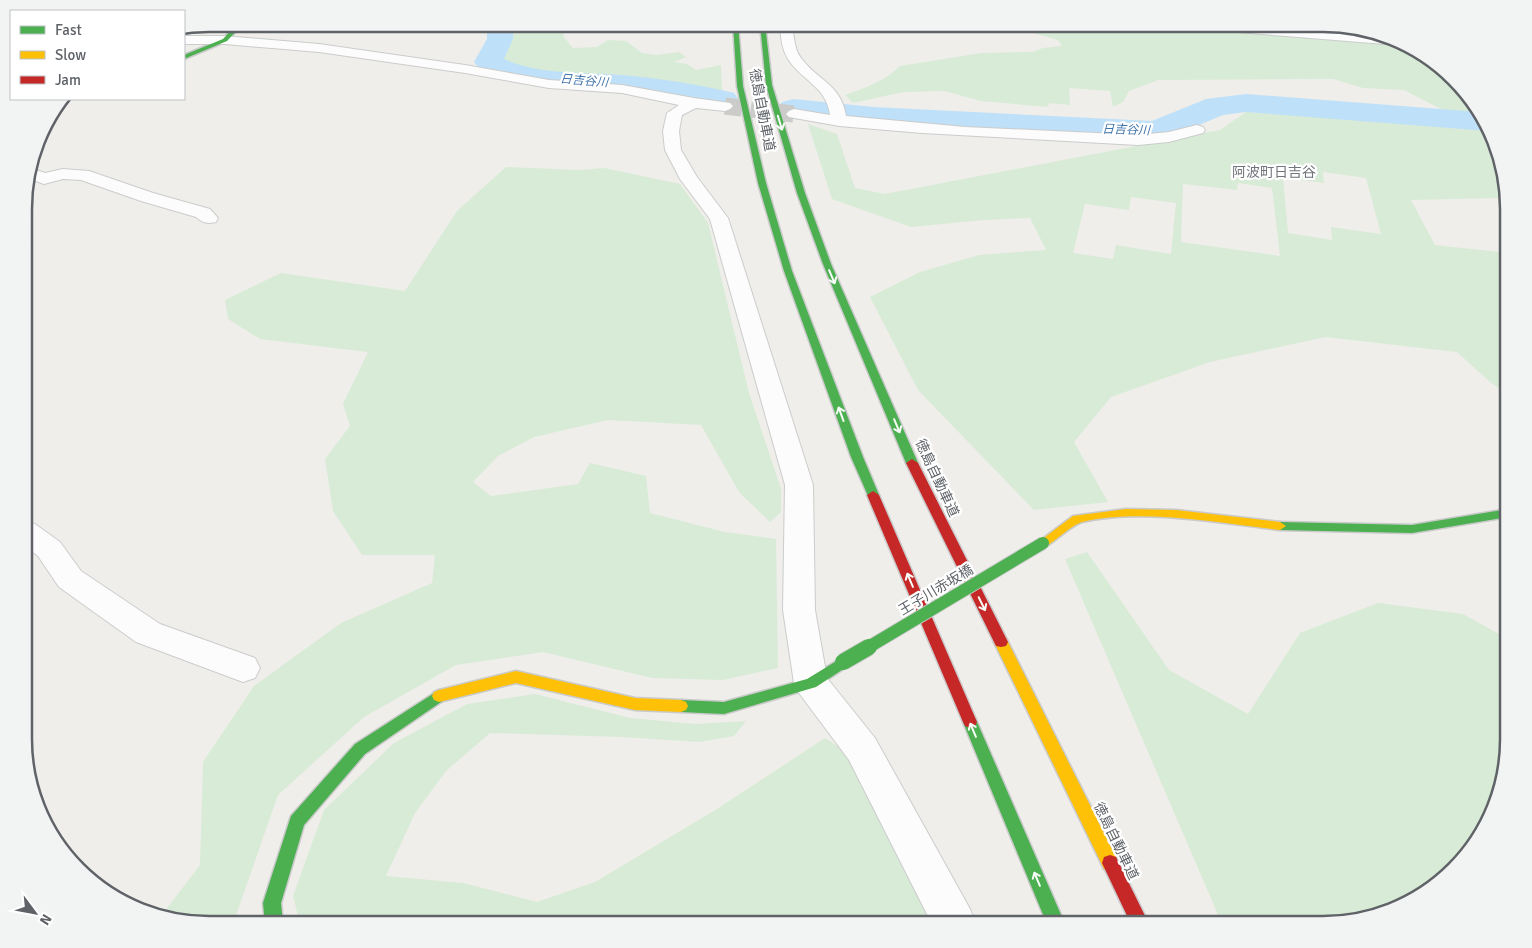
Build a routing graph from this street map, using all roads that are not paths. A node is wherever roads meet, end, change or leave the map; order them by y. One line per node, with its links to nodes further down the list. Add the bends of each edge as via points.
1 (763, 32): 23 (main road, 徳島自動車道, one-way to 23, via 768,85 827,264 915,469)
2 (791, 32): 13 (street, via 788,44 795,60 830,92)
3 (1287, 32): 6 (street)
4 (232, 33): 8 (main road)
5 (736, 33): 22 (main road, 徳島自動車道, one-way to 5, via 857,457 788,271 762,183 740,86)
6 (1367, 39)
7 (185, 40): 8 (street)
8 (225, 40): 9 (main road); 10 (street, via 319,48 549,84 622,89)
9 (185, 57)
10 (694, 103): 11 (street); 20 (street, via 675,113 671,131 673,150 689,179 719,218 799,485 799,610)
11 (725, 106)
12 (794, 114): 13 (street)
13 (838, 116): 14 (street, via 904,127 1138,140)
14 (1197, 130)
15 (36, 176): 16 (street, via 83,175 203,213)
16 (208, 218)
17 (1500, 514): 20 (main road, 王子川赤坂橋, bridge, via 1412,529 1268,526 1176,514 1126,514 1077,519 1043,543)
18 (32, 536): 19 (street, via 48,549 70,579 148,634)
19 (243, 668)
20 (811, 683): 21 (street, via 862,749); 24 (main road, 王子川赤坂橋, via 724,708 635,704 516,677 438,696 360,748 297,821 272,903)
21 (949, 915)
22 (1052, 915)
23 (1136, 915)
24 (273, 916)

